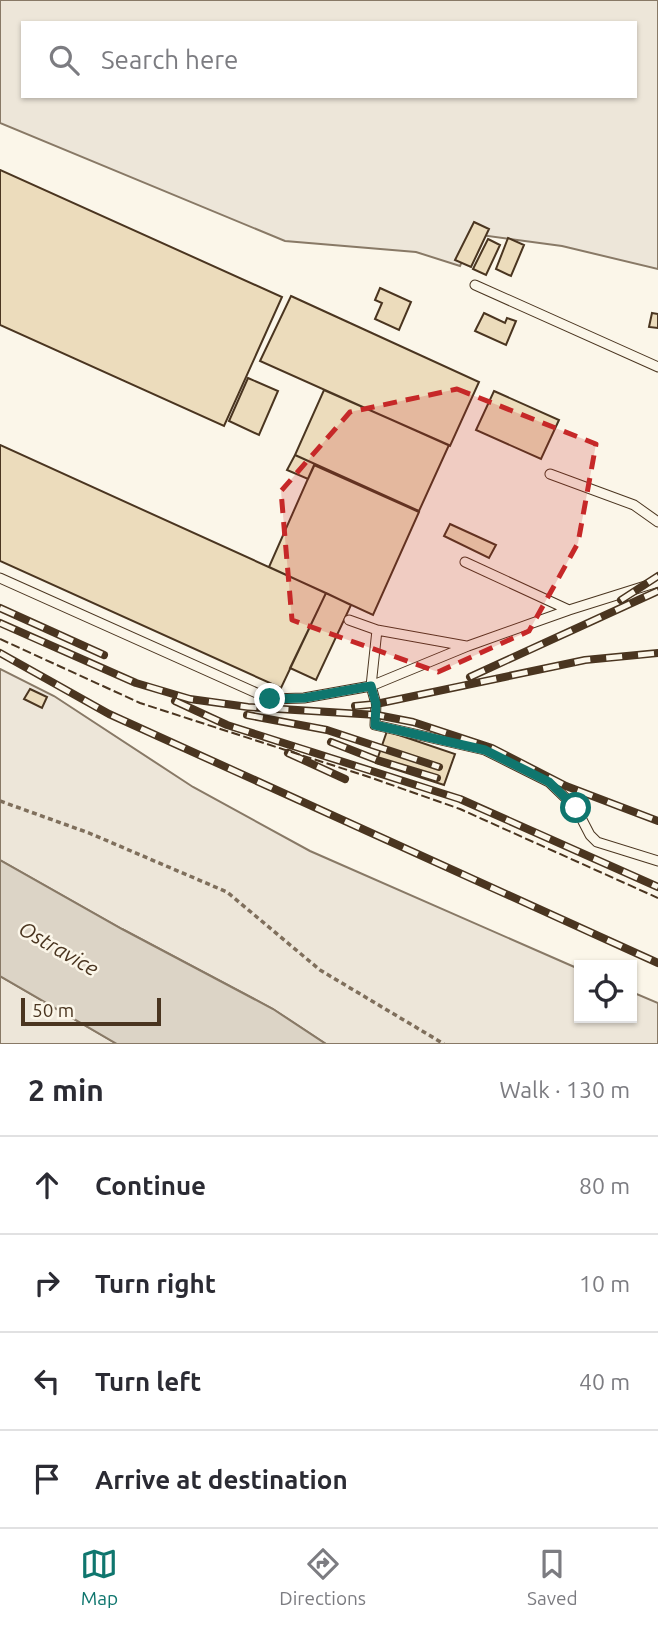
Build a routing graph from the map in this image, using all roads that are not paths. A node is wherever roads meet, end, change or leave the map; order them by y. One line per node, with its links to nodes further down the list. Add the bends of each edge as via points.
1 (475, 285): 2 (lane)
2 (658, 367)
3 (550, 474): 4 (lane, via 634,505)
4 (658, 523)
5 (465, 562): 8 (lane)
6 (0, 578): 12 (lane, via 270,699)
7 (658, 583): 8 (lane)
8 (569, 610): 11 (lane)
9 (349, 621): 10 (lane)
10 (377, 629): 11 (lane); 12 (lane)
11 (468, 646): 12 (lane)
12 (371, 686): 13 (lane, via 375,725 485,750 549,782 576,808 597,842)
13 (658, 861)

